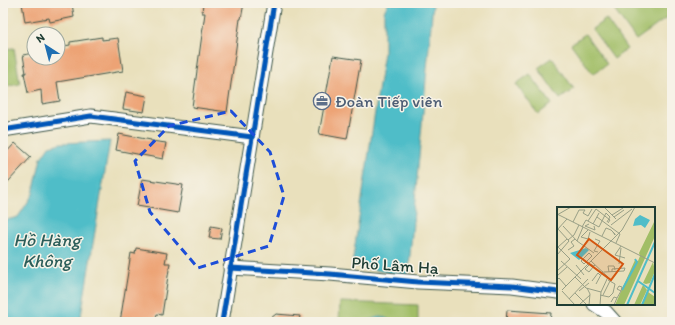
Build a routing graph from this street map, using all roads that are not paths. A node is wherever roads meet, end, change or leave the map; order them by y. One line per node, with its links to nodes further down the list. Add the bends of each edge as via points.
1 (274, 3): 3 (street)
2 (3, 130): 3 (street, via 91,116)
3 (252, 137): 4 (street)
4 (230, 268): 5 (street, Phố Lâm Hạ, via 512,286); 7 (street)
5 (557, 292)
6 (596, 305): 8 (street)
7 (222, 322)
8 (615, 322)

